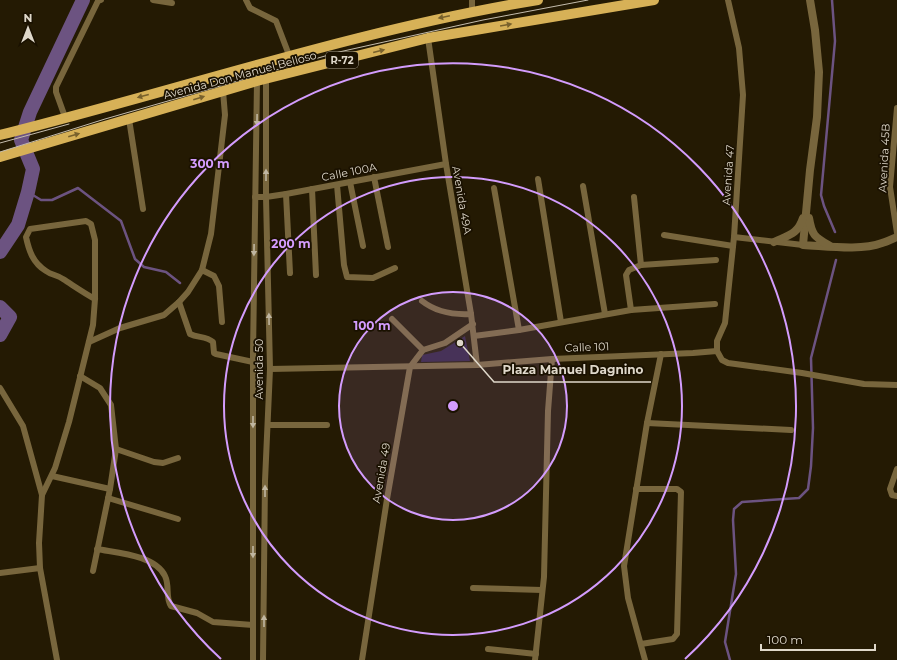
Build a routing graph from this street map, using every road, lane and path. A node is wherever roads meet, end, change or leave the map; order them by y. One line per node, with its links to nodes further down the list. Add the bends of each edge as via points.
1 (101, 0): 16 (street, via 98,1 56,87)
2 (153, 0): 9 (street)
3 (246, 0): 12 (street, via 250,8 276,21)
4 (472, 0): 10 (street)
5 (538, 0): 10 (main road, Avenida Don Manuel Belloso / R-72)
6 (654, 0): 11 (main road, Avenida Don Manuel Belloso / R-72, one-way to 6)
7 (728, 0): 37 (street, Avenida 47, via 739,48 743,95)
8 (810, 0): 34 (street, via 818,72 817,117)
9 (172, 3)
10 (472, 11): 12 (main road, Avenida Don Manuel Belloso / R-72, one-way to 12)
11 (428, 38): 13 (main road, Avenida Don Manuel Belloso / R-72, one-way to 11); 20 (street, Avenida 49A)
12 (289, 55): 16 (main road, Avenida Don Manuel Belloso / R-72, one-way to 16)
13 (262, 80): 14 (main road, Avenida Don Manuel Belloso / R-72); 29 (street, Avenida 50, one-way to 29); 31 (street, Avenida 50, one-way to 13)
14 (223, 91): 17 (main road, Avenida Don Manuel Belloso / R-72, one-way to 14); 48 (street, via 225,115 211,234)
15 (897, 108): 32 (street, Avenida 45B, via 890,187)
16 (65, 117): 18 (main road, Avenida Don Manuel Belloso / R-72)
17 (129, 119): 19 (main road, Avenida Don Manuel Belloso / R-72, one-way to 17); 33 (street)
18 (0, 134)
19 (0, 157)
20 (446, 164): 21 (street, Calle 100A); 56 (street, Avenida 49A)
21 (374, 177): 23 (street, Calle 100A); 43 (street)
22 (538, 179): 60 (street)
23 (350, 182): 24 (street, Calle 100A); 41 (street)
24 (336, 185): 27 (street, Calle 100A); 47 (street, via 347,278 374,278)
25 (582, 186): 57 (street)
26 (494, 188): 62 (street)
27 (312, 189): 28 (street, Calle 100A); 50 (street)
28 (286, 194): 31 (street, Calle 100A); 49 (street)
29 (255, 197): 31 (street, Calle 100A); 69 (street, Avenida 50, one-way to 69)
30 (634, 197): 46 (street)
31 (266, 198): 72 (street, Avenida 50, one-way to 31)
32 (895, 203): 35 (street, Avenida 45B)
33 (143, 209)
34 (806, 212): 39 (street, via 800,227 794,233); 40 (street); 44 (street, via 811,231)
35 (897, 233)
36 (664, 235): 42 (street)
37 (734, 237): 39 (street); 42 (street, Avenida 47)
38 (897, 237): 44 (street, via 882,244 866,247)
39 (774, 242): 40 (street)
40 (803, 245): 44 (street)
41 (363, 246)
42 (733, 246): 66 (street, Avenida 47, via 725,324 717,341)
43 (388, 247)
44 (831, 247)
45 (716, 260): 46 (street)
46 (641, 265): 55 (street, via 628,270 626,275)
47 (395, 268)
48 (202, 270): 53 (street); 59 (street, via 214,276 219,286)
49 (290, 273)
50 (316, 275)
51 (95, 299): 51 (street, via 95,240 90,224 86,221 30,229 26,237 29,252 35,262 46,272 62,278); 64 (street)
52 (422, 301): 56 (street, via 431,308 452,314)
53 (179, 302): 64 (street, via 164,315 120,328); 69 (street, via 189,331 211,340 214,353)
54 (715, 304): 55 (street)
55 (631, 310): 57 (street)
56 (471, 314): 61 (street, Avenida 49A)
57 (605, 314): 60 (street)
58 (392, 319): 65 (street)
59 (222, 322)
60 (561, 322): 62 (street)
61 (473, 324): 63 (street, Avenida 49A); 65 (street, via 445,344)
62 (519, 330): 63 (street)
63 (474, 336): 70 (street, Avenida 49A)
64 (89, 342): 73 (street)
65 (423, 350): 71 (street, Avenida 49)
66 (717, 351): 67 (street, Calle 101); 74 (street, via 722,360 728,363 864,384)
67 (661, 354): 68 (street, Calle 101); 76 (street)
68 (552, 359): 70 (street, Calle 101); 95 (street)
69 (253, 362): 96 (street, Avenida 50, one-way to 96)
70 (477, 365): 71 (street, Calle 101)
71 (410, 367): 72 (street, Calle 101); 103 (street, Avenida 49)
72 (270, 369): 77 (street, Avenida 50)
73 (80, 376): 80 (street, via 100,388 112,405); 83 (street)
74 (897, 386)
75 (0, 388): 86 (street, via 23,426)
76 (647, 423): 79 (street); 85 (street)
77 (268, 425): 78 (street); 102 (street, Avenida 50, one-way to 77)
78 (327, 425)
79 (791, 430)
80 (116, 449): 81 (street, via 154,462 163,463); 84 (street)
81 (178, 458)
82 (897, 468): 87 (street, via 890,489 892,495)
83 (52, 476): 84 (street); 86 (street)
84 (110, 489): 88 (street)
85 (636, 489): 97 (street, via 624,573); 97 (street, via 678,489 682,492 677,634 673,639)
86 (42, 495): 91 (street)
87 (897, 496)
88 (108, 498): 89 (street); 90 (street)
89 (178, 519)
90 (97, 549): 92 (street); 96 (street, via 144,559 157,566 165,575 167,597 172,606 197,612 213,622)
91 (40, 568): 93 (street); 100 (street)
92 (93, 571)
93 (0, 572)
94 (473, 588): 95 (street)
95 (542, 590): 99 (street)
96 (253, 625): 101 (street, Avenida 50)
97 (641, 644): 104 (street)
98 (488, 650): 99 (street)
99 (536, 657)
100 (57, 660)
101 (253, 660)
102 (263, 660)
103 (362, 660)
104 (645, 660)

